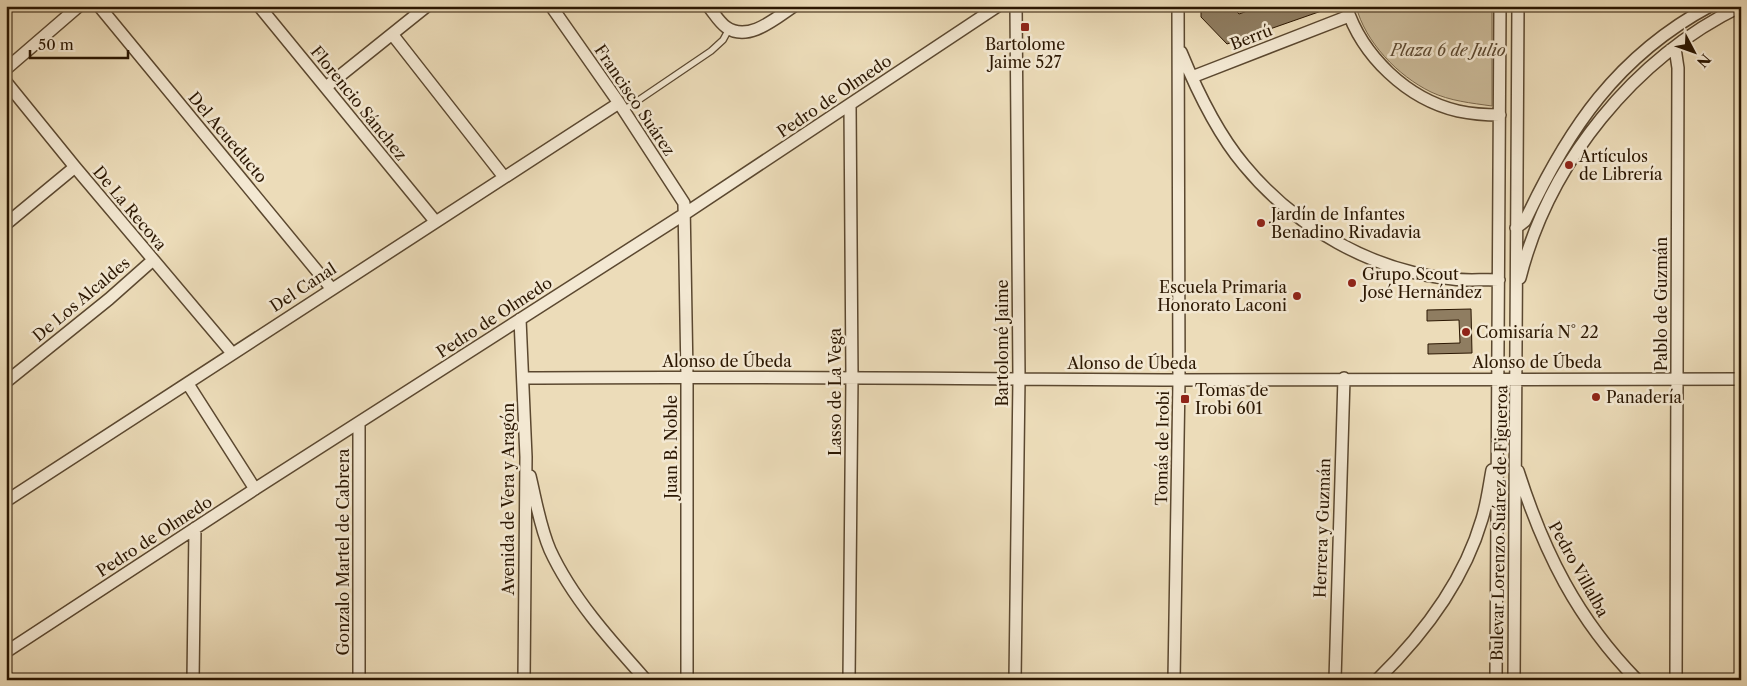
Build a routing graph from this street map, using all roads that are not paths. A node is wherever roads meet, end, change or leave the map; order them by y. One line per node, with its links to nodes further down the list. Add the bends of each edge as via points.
1 (79, 6): 20 (street)
2 (99, 6): 35 (street, Del Acueducto)
3 (259, 6): 23 (street, Florencio Sánchez)
4 (552, 6): 25 (street, Francisco Suárez)
5 (708, 6): 16 (street)
6 (794, 6): 16 (street, via 749,31 739,33)
7 (998, 6): 24 (street, Pedro de Olmedo)
8 (1016, 6): 42 (street, Bartolomé Jaime)
9 (1178, 6): 18 (street, Tomás de Irobi)
10 (1500, 6): 26 (street, Bulevar Lorenzo Suárez de Figueroa)
11 (1518, 6): 32 (street, Bulevar Lorenzo Suárez de Figueroa)
12 (1710, 6): 32 (street, via 1672,30 1608,86 1568,138 1525,221)
13 (1741, 6): 19 (street)
14 (420, 8): 17 (street)
15 (1348, 11): 21 (street, Berrú); 26 (street, via 1363,44 1412,91 1457,111)
16 (729, 29): 25 (lane, via 711,51)
17 (392, 34): 23 (street); 28 (street)
18 (1179, 48): 21 (street); 48 (street, Tomás de Irobi)
19 (1674, 48): 36 (street, via 1608,111 1571,160 1533,233); 46 (street, Pablo de Guzmán, via 1678,68)
20 (6, 69)
21 (1192, 77): 34 (street, via 1225,139 1243,165 1302,220 1341,245 1410,272 1453,279)
22 (6, 82): 27 (street, De La Recova)
23 (326, 87): 30 (street, Florencio Sánchez)
24 (850, 105): 29 (street, Pedro de Olmedo); 41 (street, Lasso de La Vega)
25 (622, 107): 28 (street, Del Canal); 29 (street, Francisco Suárez, via 684,203)
26 (1500, 116): 34 (street, Bulevar Lorenzo Suárez de Figueroa)
27 (75, 167): 31 (street); 33 (street, De La Recova)
28 (504, 177): 30 (street, Del Canal)
29 (686, 213): 37 (street, Pedro de Olmedo); 39 (street, Juan B. Noble)
30 (435, 221): 35 (street, Del Canal)
31 (6, 224)
32 (1516, 228): 36 (street, Bulevar Lorenzo Suárez de Figueroa)
33 (153, 260): 38 (street, De La Recova); 49 (street, De Los Alcaldes)
34 (1499, 280): 45 (street, Bulevar Lorenzo Suárez de Figueroa)
35 (331, 288): 38 (street, Del Canal)
36 (1515, 296): 44 (street, Bulevar Lorenzo Suárez de Figueroa)
37 (520, 319): 40 (street, Avenida de Vera y Aragón); 51 (street, Pedro de Olmedo)
38 (232, 353): 50 (street, Del Canal)
39 (688, 376): 40 (street, Alonso de Úbeda); 41 (street, Alonso de Úbeda); 63 (street, Juan B. Noble)
40 (523, 378): 53 (street, Avenida de Vera y Aragón)
41 (852, 378): 42 (street, Alonso de Úbeda); 64 (street, Lasso de La Vega)
42 (1019, 378): 48 (street, Alonso de Úbeda); 65 (street, Bartolomé Jaime)
43 (1344, 378): 45 (street, Alonso de Úbeda); 48 (street, Alonso de Úbeda); 67 (street, Herrera y Guzmán)
44 (1517, 378): 45 (street, Alonso de Úbeda); 46 (street, Alonso de Úbeda); 54 (street, Bulevar Lorenzo Suárez de Figueroa)
45 (1499, 379): 52 (street, Bulevar Lorenzo Suárez de Figueroa)
46 (1677, 379): 47 (street, Alonso de Úbeda); 72 (street, Pablo de Guzmán)
47 (1741, 379)
48 (1179, 380): 66 (street, Tomás de Irobi)
49 (6, 382)
50 (188, 384): 55 (street); 56 (street, Del Canal)
51 (359, 423): 55 (street, Pedro de Olmedo); 60 (street, Gonzalo Martel de Cabrera)
52 (1497, 447): 68 (street, via 1482,518 1466,559 1433,616); 69 (street, Bulevar Lorenzo Suárez de Figueroa)
53 (526, 456): 61 (street, Avenida de Vera y Aragón); 62 (street, via 550,551 587,609)
54 (1514, 460): 70 (street, Bulevar Lorenzo Suárez de Figueroa); 71 (street, Pedro Villalba, via 1533,518 1558,572 1586,620)
55 (255, 489): 57 (street, Pedro de Olmedo)
56 (6, 501)
57 (195, 528): 58 (street, Pedro de Olmedo); 59 (street)
58 (6, 652)
59 (193, 680)
60 (359, 680)
61 (524, 680)
62 (646, 680)
63 (687, 680)
64 (849, 680)
65 (1015, 680)
66 (1174, 680)
67 (1335, 680)
68 (1377, 680)
69 (1496, 680)
70 (1514, 680)
71 (1637, 680)
72 (1676, 680)

